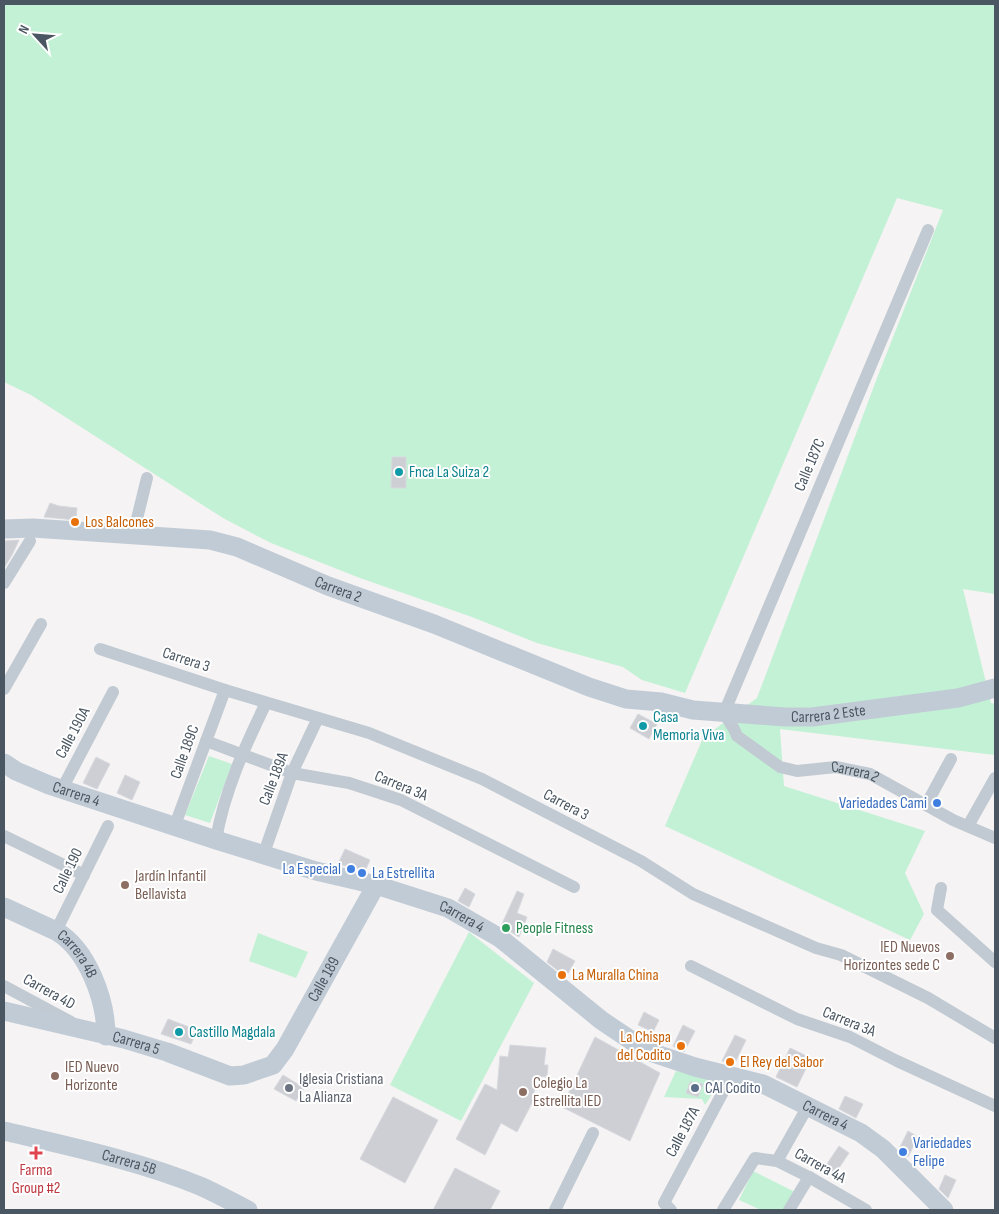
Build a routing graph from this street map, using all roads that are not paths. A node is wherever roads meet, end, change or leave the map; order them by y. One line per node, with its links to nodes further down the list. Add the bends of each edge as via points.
1 (928, 230): 15 (street, Calle 187C)
2 (147, 478): 4 (street)
3 (4, 529): 4 (main road, Carrera 2)
4 (133, 535): 13 (main road, Carrera 2, via 210,540 237,547 311,580 434,624 589,687 626,699)
5 (30, 540): 6 (street)
6 (4, 583)
7 (41, 624): 10 (street)
8 (100, 649): 11 (street, Carrera 3)
9 (995, 688): 15 (main road, Carrera 2 Este, via 958,698 812,716)
10 (4, 689)
11 (225, 690): 14 (street, Carrera 3); 17 (street, Calle 189C)
12 (113, 692): 23 (street, Calle 190A)
13 (661, 702): 15 (main road, Carrera 2 Este)
14 (266, 703): 16 (street, Carrera 3); 18 (street)
15 (724, 713): 24 (street, Carrera 2, via 737,736 780,767 796,771 836,767 870,774)
16 (318, 718): 21 (street, Calle 189A); 44 (street, Carrera 3, via 369,733 482,779 641,862 693,894 816,948 841,955 928,998)
17 (206, 741): 18 (street, Carrera 3A); 25 (street, Calle 189C)
18 (242, 754): 21 (street, Carrera 3A); 30 (street)
19 (951, 759): 24 (street)
20 (4, 763): 23 (main road, Carrera 4)
21 (292, 773): 31 (street, Calle 189A); 34 (street, Carrera 3A, via 349,783 402,800)
22 (995, 778): 27 (street)
23 (62, 789): 25 (main road, Carrera 4)
24 (926, 805): 27 (street, Carrera 2)
25 (175, 825): 30 (main road, Carrera 4)
26 (108, 826): 32 (street, Calle 190)
27 (968, 826): 29 (street, Carrera 2)
28 (4, 836): 32 (street)
29 (995, 838)
30 (216, 840): 31 (main road, Carrera 4)
31 (264, 853): 33 (main road, Carrera 4, via 316,871)
32 (84, 875): 37 (street, Calle 190)
33 (376, 885): 45 (main road, Calle 189, via 285,1049 273,1064); 46 (main road, Carrera 4, via 448,908 500,938 601,1020 647,1051)
34 (574, 887)
35 (941, 888): 38 (street, via 937,910)
36 (4, 907): 37 (main road, Carrera 4B)
37 (56, 931): 43 (main road, Carrera 4B, via 75,946 84,960 103,1009)
38 (995, 962)
39 (691, 966): 48 (street, Carrera 3A, via 797,1019 850,1037)
40 (4, 986): 42 (street, Carrera 4D, via 69,1020)
41 (4, 1012): 42 (main road, Carrera 5)
42 (78, 1029): 43 (main road, Carrera 5)
43 (106, 1036): 45 (main road, Carrera 5, via 167,1052 230,1076)
44 (995, 1038)
45 (266, 1067)
46 (731, 1077): 47 (main road, Carrera 4, via 763,1084); 53 (street, Calle 187A)
47 (808, 1106): 51 (street); 59 (main road, Carrera 4, via 883,1149)
48 (995, 1106)
49 (4, 1132): 55 (main road, Carrera 5B, via 71,1146 173,1176)
50 (593, 1133): 56 (street)
51 (778, 1161): 52 (street, Carrera 4A); 57 (street, Carrera 4A, via 756,1158)
52 (809, 1177): 54 (street, Carrera 4A); 58 (street)
53 (668, 1207)
54 (861, 1209)
55 (248, 1210)
56 (554, 1210)
57 (723, 1210)
58 (789, 1210)
59 (944, 1210)

